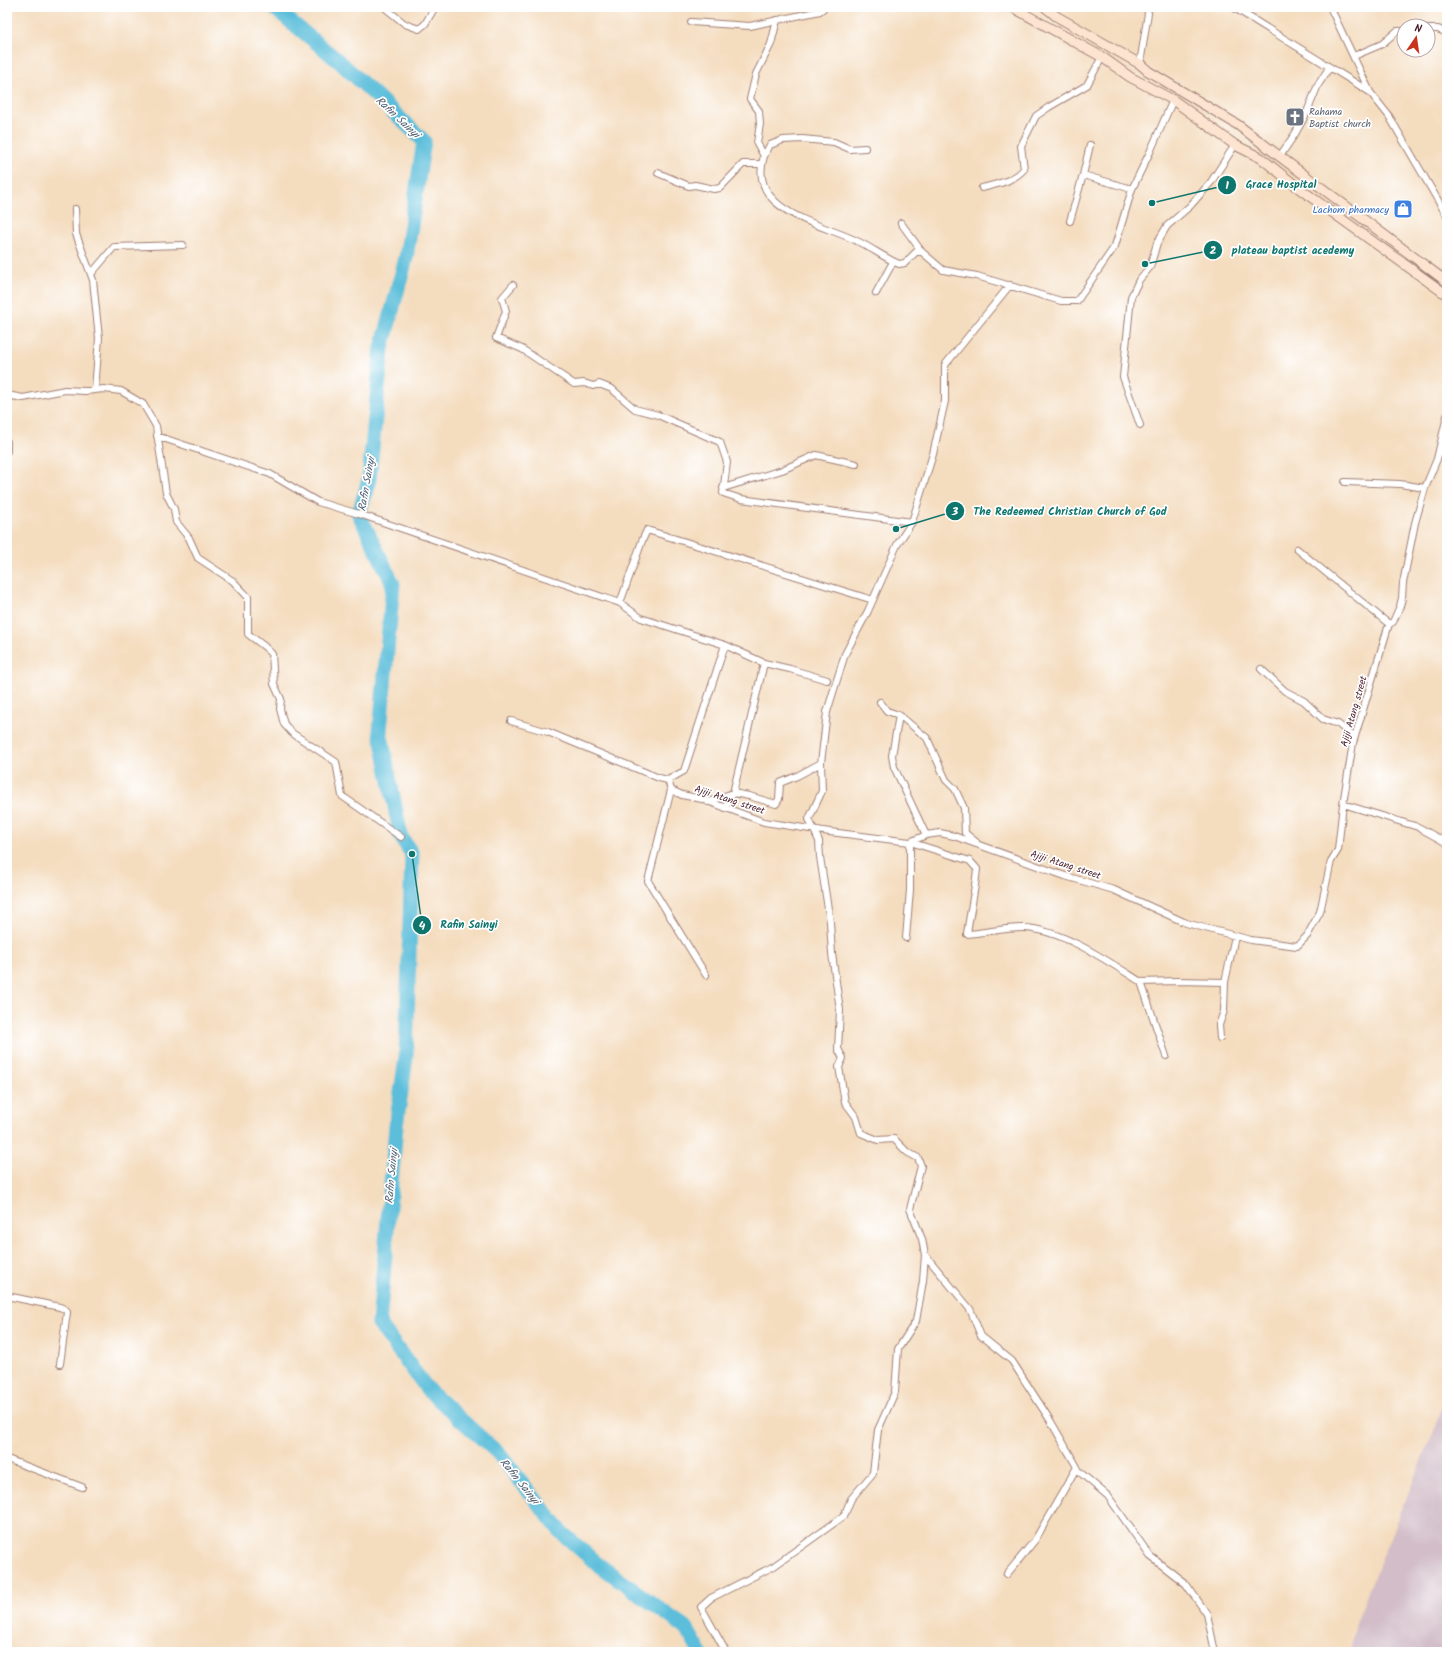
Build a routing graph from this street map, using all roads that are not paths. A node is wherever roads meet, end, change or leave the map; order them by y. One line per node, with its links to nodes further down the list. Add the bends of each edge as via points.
1 (384, 7): 2 (street, via 405,24 419,29)
2 (435, 7)
3 (825, 7): 9 (street, via 820,11)
4 (1012, 7): 15 (main road)
5 (1046, 7): 16 (main road, via 1056,16)
6 (1234, 7): 17 (street)
7 (1330, 7): 14 (street)
8 (1148, 12): 16 (street)
9 (777, 20): 10 (street, via 750,26); 23 (street, via 771,44 756,74 750,99 759,111 757,143)
10 (691, 22)
11 (1436, 29): 13 (street)
12 (1396, 32): 14 (street, via 1382,44)
13 (1447, 33)
14 (1354, 56): 18 (street)
15 (1102, 57): 19 (main road, via 1130,77); 28 (street, via 1087,85 1036,116 1021,146 1024,169 1019,175)
16 (1140, 64): 24 (main road, via 1238,125)
17 (1330, 68): 18 (street); 24 (street, via 1318,85 1295,134)
18 (1370, 92): 31 (street, via 1389,116)
19 (1173, 100): 21 (main road); 29 (street)
20 (1090, 145): 27 (street)
21 (1235, 145): 42 (main road, via 1261,158 1300,189); 46 (street, via 1211,182 1168,226 1157,243 1150,267 1130,297 1123,377)
22 (865, 148): 23 (street, via 850,149 834,142 784,140 770,145)
23 (764, 156): 25 (street)
24 (1280, 156): 38 (main road)
25 (761, 164): 26 (street, via 743,164 720,188 714,189 689,186); 36 (street, via 763,185 770,196 785,210 859,242)
26 (658, 172)
27 (1083, 175): 29 (street); 32 (street)
28 (982, 188)
29 (1132, 188): 40 (street, via 1115,246 1078,301 1061,301)
30 (75, 209): 37 (street, via 76,234)
31 (1447, 216)
32 (1070, 221)
33 (901, 223): 35 (street)
34 (183, 245): 37 (street, via 114,247)
35 (922, 252): 36 (street, via 916,252 905,263); 40 (street, via 943,270)
36 (894, 262): 41 (street)
37 (91, 274): 43 (street, via 99,338)
38 (1447, 282)
39 (513, 285): 52 (street, via 502,298 506,311 496,338 522,349 574,384 599,384 612,389 635,409 658,415 720,442 727,462)
40 (1010, 285): 54 (street, via 945,365 945,401 933,454)
41 (876, 293)
42 (1447, 294)
43 (95, 390): 44 (street, via 65,390 23,398); 47 (street, via 121,391 144,404 156,426)
44 (7, 395)
45 (1447, 416): 53 (street, Ajiji Atang street, via 1437,459)
46 (1140, 425)
47 (157, 436): 57 (street, via 270,474 318,502); 76 (street, via 166,493 174,509 176,522 189,538 198,558 233,581 248,597 248,634 272,654 274,684 281,699 280,709 284,724 292,733 336,762 342,796)
48 (7, 442): 49 (street)
49 (7, 451)
50 (856, 464): 52 (street, via 816,455 782,470)
51 (1346, 482): 53 (street, via 1400,484)
52 (723, 488): 54 (street, via 723,493 741,499)
53 (1425, 488): 58 (street, Ajiji Atang street, via 1402,583 1400,606 1393,622)
54 (912, 522): 56 (street, via 897,545)
55 (1297, 549): 58 (street)
56 (873, 600): 57 (street, via 647,530); 67 (street, via 845,654 827,712)
57 (620, 603): 59 (street, via 641,618)
58 (1389, 624): 66 (street, Ajiji Atang street)
59 (725, 645): 60 (street); 68 (street, via 684,771)
60 (764, 663): 62 (street); 70 (street)
61 (1261, 669): 66 (street, via 1285,691 1304,701 1323,719 1338,724)
62 (826, 680)
63 (880, 702): 64 (street, via 886,711)
64 (900, 715): 75 (street, via 892,756 894,767); 79 (street, via 927,738 946,780 955,789 964,808 965,833)
65 (510, 721): 68 (street, via 548,732)
66 (1354, 737): 72 (street, Ajiji Atang street)
67 (821, 763): 70 (street, via 780,783 779,799 776,804); 74 (street, via 822,792 809,819)
68 (668, 780): 69 (street)
69 (671, 790): 71 (street, Ajiji Atang street); 82 (street, via 648,881)
70 (733, 793): 71 (street); 73 (street)
71 (708, 802): 73 (street, Ajiji Atang street)
72 (1342, 804): 78 (street, via 1418,827); 80 (street, Ajiji Atang street, via 1338,850 1331,861 1320,912 1307,936 1297,946)
73 (725, 808): 74 (street, Ajiji Atang street, via 764,822)
74 (815, 829): 77 (street, Ajiji Atang street); 87 (street, via 819,841 840,1010 838,1049 843,1058 839,1067 845,1102 856,1117 861,1133 878,1140 894,1139 907,1152 918,1158 921,1166 910,1208 922,1239)
75 (926, 835): 77 (street, Ajiji Atang street); 79 (street, Ajiji Atang street, via 940,833)
76 (401, 837)
77 (910, 842): 81 (street); 83 (street, via 970,861 977,869 967,934 1024,928 1051,932)
78 (1447, 843)
79 (982, 846): 80 (street, Ajiji Atang street, via 1065,876 1114,890 1186,923)
80 (1235, 936): 84 (street)
81 (906, 938)
82 (706, 975)
83 (1141, 982): 84 (street); 86 (street)
84 (1225, 982): 85 (street, via 1224,1011 1219,1025)
85 (1220, 1038)
86 (1166, 1056)
87 (925, 1255): 91 (street, via 970,1309 981,1336 1012,1361 1050,1420); 94 (street, via 916,1321 898,1349 895,1392 878,1430 873,1473 851,1499 844,1516 774,1566 711,1598 701,1607)
88 (7, 1296): 89 (street, via 66,1310)
89 (60, 1364)
90 (7, 1459): 92 (street)
91 (1076, 1469): 93 (street, via 1034,1540); 95 (street, via 1108,1496 1150,1556 1186,1584 1207,1614)
92 (82, 1487)
93 (1007, 1574)
94 (726, 1652)
95 (1215, 1652)

